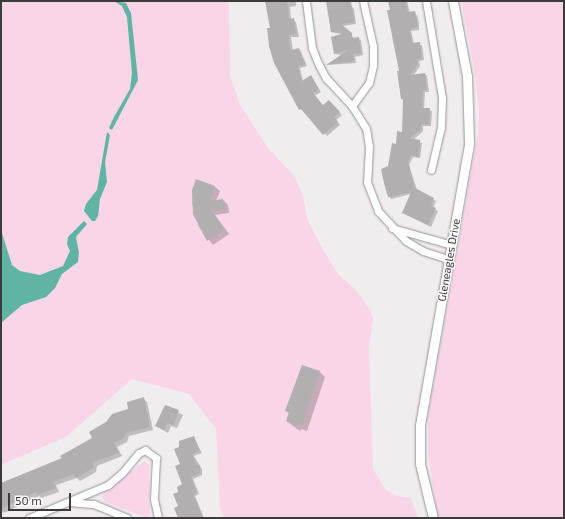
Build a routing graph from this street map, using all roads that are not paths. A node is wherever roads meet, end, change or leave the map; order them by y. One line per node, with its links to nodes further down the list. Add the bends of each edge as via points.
1 (306, 1): 5 (street, via 314,56 326,78)
2 (363, 1): 5 (street, via 373,46 373,65 369,82)
3 (426, 1): 6 (street, via 442,98 441,127)
4 (453, 1): 8 (street, Gleneagles Drive, via 467,76 470,114 469,143)
5 (352, 106): 7 (street, via 363,120 369,137 367,171 371,194 378,211)
6 (432, 170)
7 (392, 228): 8 (street); 9 (street, via 415,247)
8 (452, 245): 9 (street, Gleneagles Drive)
9 (450, 260): 14 (street, Gleneagles Drive, via 419,431 420,464)
10 (69, 502): 11 (street); 12 (street, via 94,504); 13 (street, via 108,485 145,450 156,458 154,499)
11 (29, 518)
12 (127, 518)
13 (158, 518)
14 (433, 518)

